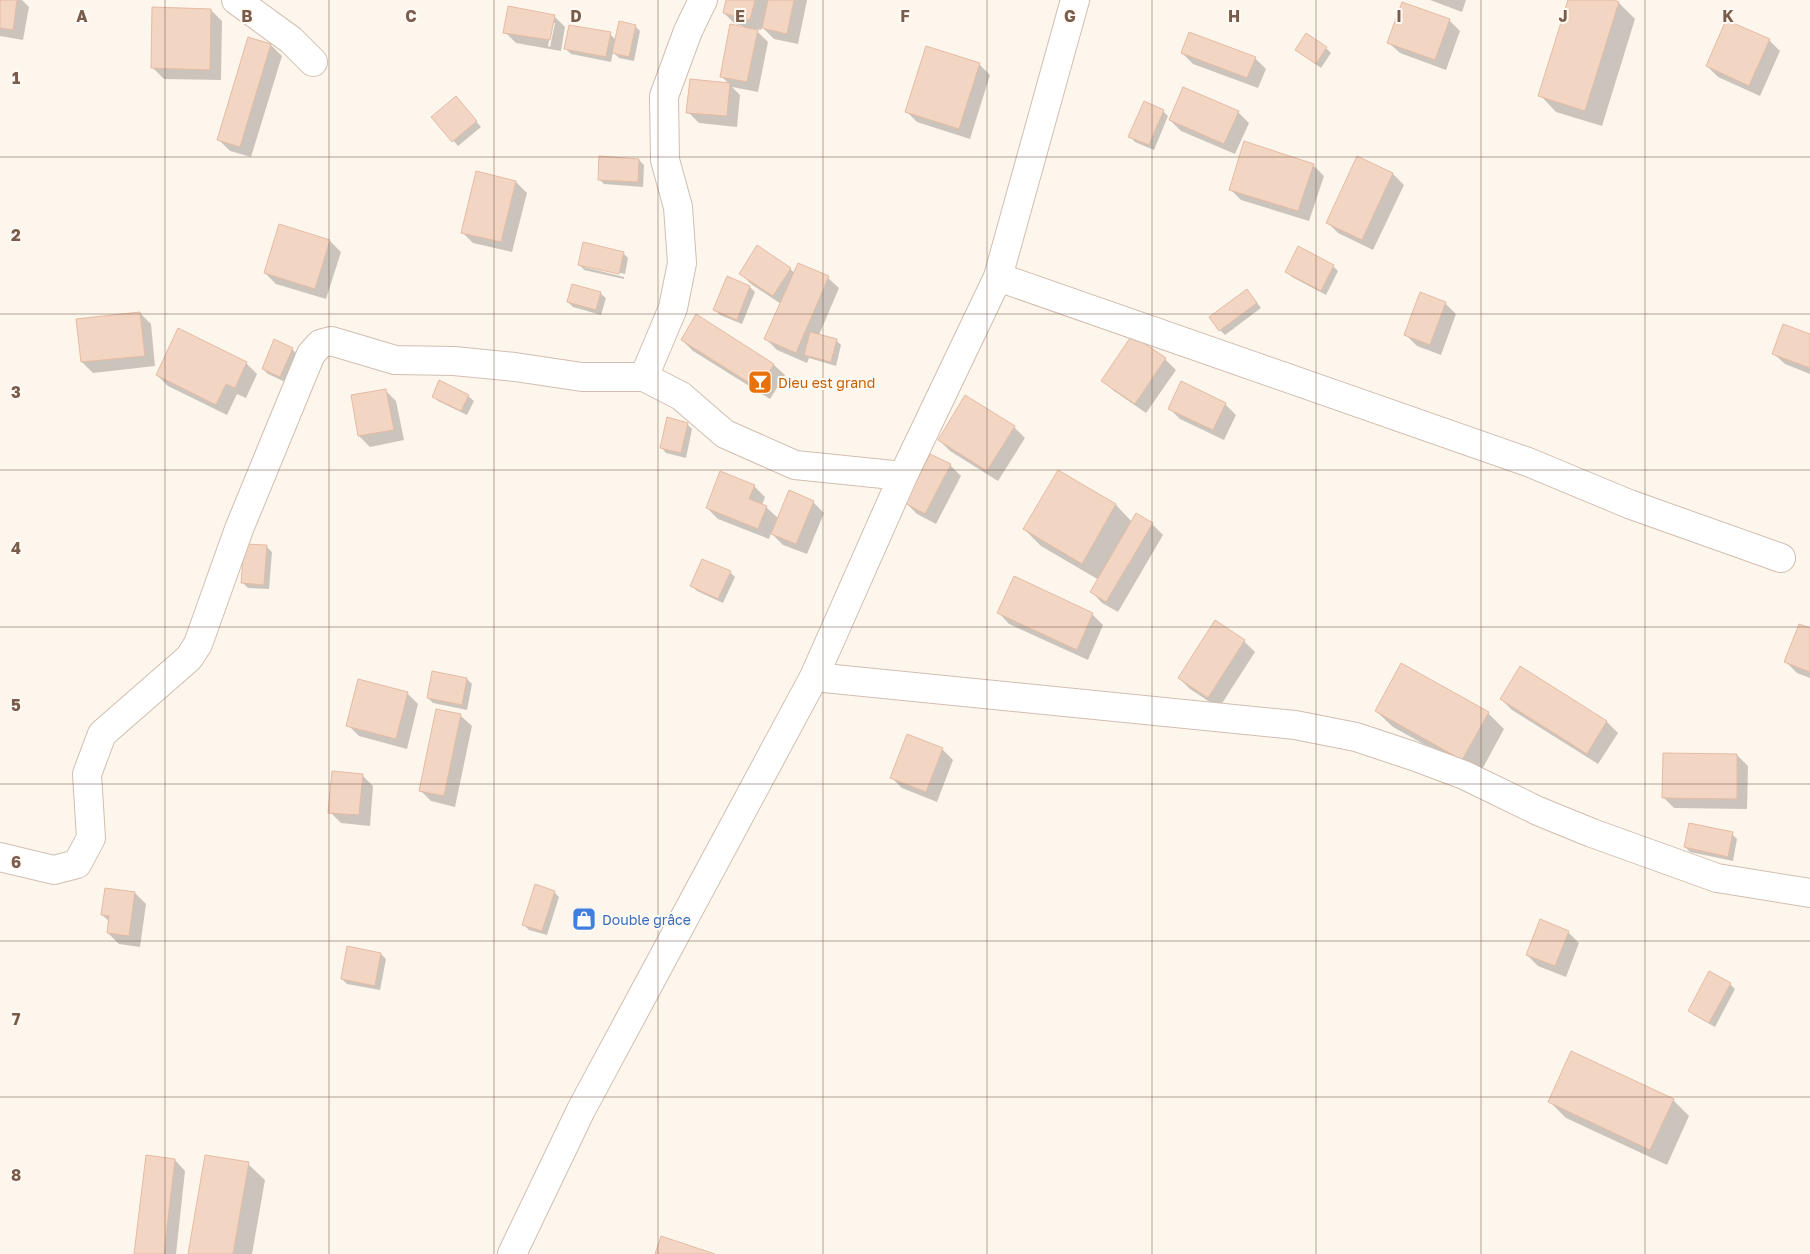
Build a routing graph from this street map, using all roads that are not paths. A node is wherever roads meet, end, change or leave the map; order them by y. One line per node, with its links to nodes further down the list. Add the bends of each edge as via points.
1 (236, 0): 4 (street, via 291,40)
2 (703, 0): 6 (street, via 664,96 665,160 678,207 682,263 673,308)
3 (1075, 0): 5 (street)
4 (313, 62)
5 (998, 277): 7 (street); 8 (street, via 1519,459 1629,504)
6 (644, 377): 7 (street, via 681,396 725,434 795,465); 10 (street, via 582,378 515,367 395,360 331,341 320,344 311,354 247,510 198,644 189,658 102,734 87,774 92,838 78,864 54,870)
7 (903, 476): 9 (street)
8 (1781, 558)
9 (814, 676): 11 (street, via 1295,725 1356,737 1464,775 1538,810 1717,878); 12 (street, via 581,1110)
10 (0, 857)
11 (1810, 893)
12 (512, 1254)

